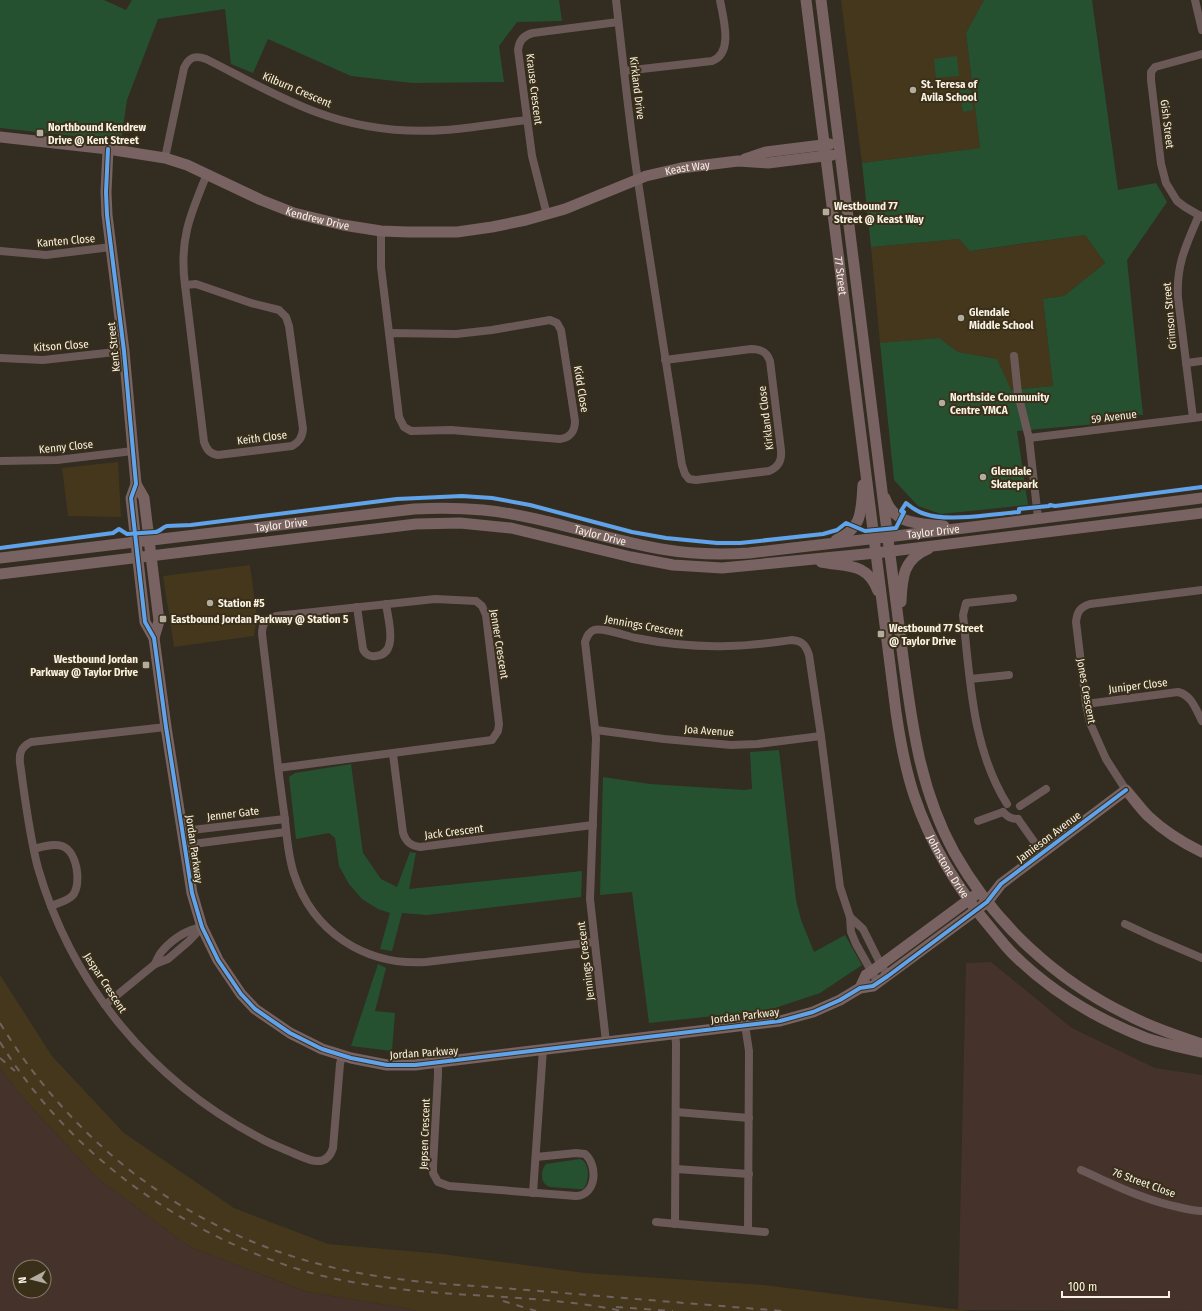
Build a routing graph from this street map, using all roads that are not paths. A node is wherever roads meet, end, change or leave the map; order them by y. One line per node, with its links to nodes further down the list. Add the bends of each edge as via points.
1 (616, 0): 6 (street, Kirkland Drive)
2 (720, 0): 9 (street, via 726,44 717,59)
3 (806, 0): 13 (main road, 77 Street)
4 (820, 0): 12 (main road, 77 Street)
5 (1195, 0): 7 (street)
6 (618, 22): 9 (street, Kirkland Drive); 10 (street, Krause Crescent, via 533,33 522,39 518,50)
7 (1202, 30)
8 (1202, 54): 22 (street, Gish Street, via 1159,65 1153,69 1151,76 1161,164 1166,183 1177,201)
9 (624, 71): 20 (street, Kirkland Drive)
10 (527, 120): 17 (street, Kilburn Crescent, via 435,130 393,129 359,124 300,106 196,56 189,60 184,68); 21 (street, Krause Crescent, via 534,170)
11 (0, 137): 14 (main road, Kendrew Drive)
12 (839, 143): 13 (main road, Keast Way); 15 (main road, 77 Street)
13 (824, 145): 16 (main road, 77 Street); 18 (main road, Keast Way, via 766,152)
14 (108, 149): 17 (main road, Kendrew Drive); 24 (main road, Kent Street, via 106,192)
15 (840, 154): 16 (main road, Keast Way); 40 (main road, 77 Street)
16 (825, 156): 18 (main road, Keast Way, via 768,163); 39 (main road, 77 Street)
17 (165, 158): 19 (main road, Kendrew Drive)
18 (738, 161): 20 (main road, Keast Way, via 677,168)
19 (207, 174): 23 (main road, Kendrew Drive, via 294,213); 26 (street, Keith Close, via 193,207 185,236)
20 (638, 179): 21 (main road, Kendrew Drive); 31 (street, Kirkland Close)
21 (546, 215): 23 (main road, Kendrew Drive, via 457,232)
22 (1201, 216): 33 (street, Grimson Street, via 1183,252 1179,269 1178,298)
23 (381, 231): 27 (street, Kidd Close, via 381,267)
24 (111, 247): 25 (street, Kanten Close, via 46,255); 28 (main road, Kent Street)
25 (0, 251)
26 (185, 285): 26 (street, Keith Close, via 200,285 279,310 286,317 302,430 297,443 292,446 218,455 212,454 206,447)
27 (389, 333): 27 (street, Kidd Close, via 456,334 545,320 554,321 560,326 564,350 575,421 572,434 560,439 451,430 418,432 406,429 400,417)
28 (124, 351): 30 (street, Kitson Close, via 49,360); 37 (main road, Kent Street)
29 (1014, 356): 36 (street, via 1018,394)
30 (0, 358)
31 (665, 360): 31 (street, Kirkland Close, via 682,465 687,477 702,480 769,471 777,466 781,459 781,450 770,362 766,353 751,349)
32 (1202, 361): 33 (street)
33 (1186, 363): 35 (street, Grimson Street)
34 (1202, 417): 35 (street, 59 Avenue)
35 (1193, 418): 36 (street, 59 Avenue)
36 (1029, 438): 44 (street)
37 (133, 451): 38 (street, Kenny Close, via 58,460); 41 (main road, Kent Street)
38 (0, 461)
39 (865, 462): 47 (main road, 77 Street); 50 (main road, via 862,501 856,526 846,536)
40 (880, 479): 45 (main road, via 886,500 900,519); 46 (main road, 77 Street)
41 (136, 484): 48 (main road, Kent Street, via 144,498); 49 (main road, Kent Street, via 131,498)
42 (1202, 498): 44 (main road, Taylor Drive)
43 (1202, 513): 51 (main road, Taylor Drive)
44 (1038, 518): 45 (main road, Taylor Drive)
45 (964, 528): 46 (main road, Taylor Drive)
46 (888, 537): 47 (main road, Taylor Drive); 52 (main road, 77 Street)
47 (874, 538): 50 (main road, Taylor Drive); 53 (main road, 77 Street)
48 (149, 540): 49 (main road, Taylor Drive); 50 (main road, Taylor Drive, via 414,509 446,508 503,513 662,549 692,553 722,555); 54 (main road, Kent Street)
49 (136, 542): 55 (main road, Kent Street); 56 (main road, Taylor Drive)
50 (826, 545)
51 (937, 545): 52 (main road, Taylor Drive); 64 (main road, via 918,552 908,562 903,578)
52 (889, 551): 53 (main road, Taylor Drive); 64 (main road, Johnstone Drive)
53 (876, 552): 57 (main road, Taylor Drive); 61 (main road, Johnstone Drive)
54 (151, 556): 55 (main road, Taylor Drive); 57 (main road, Taylor Drive, via 437,523 511,528 672,565 722,568); 65 (main road, Jordan Parkway, via 159,621)
55 (138, 557): 58 (main road, Taylor Drive); 65 (main road, Jordan Parkway, via 145,622)
56 (0, 558)
57 (807, 559): 61 (main road, via 862,570 870,576)
58 (0, 574)
59 (1202, 590): 68 (street, Jones Crescent, via 1082,607 1076,616 1076,622)
60 (1013, 598): 67 (street, via 966,603 963,615)
61 (882, 601): 92 (main road, Johnstone Drive, via 901,746 908,775 930,834 950,873)
62 (386, 604): 63 (street, Jenner Crescent); 63 (street, via 391,641 388,650 378,656 364,652); 73 (street, Jenner Crescent, via 435,599 472,600 480,603 486,616 499,724 492,740)
63 (357, 607): 74 (street, Jenner Crescent, via 276,616 263,624 262,634)
64 (900, 633): 91 (main road, Johnstone Drive, via 921,770 943,828 957,856)
65 (154, 638): 70 (main road, Jordan Parkway)
66 (1009, 675): 67 (street)
67 (970, 680): 77 (street, via 977,730 989,770)
68 (1086, 704): 69 (street, Juniper Close, via 1178,692 1191,700); 76 (street, Jones Crescent, via 1090,723 1106,759)
69 (1202, 721)
70 (166, 727): 84 (main road, Jordan Parkway); 87 (street, Jaspar Crescent, via 31,742 25,745 19,756)
71 (596, 730): 72 (street, Joa Avenue, via 731,745); 72 (street, Jennings Crescent, via 585,642 590,632 598,629 654,641 709,646 799,641 809,655); 83 (street, Jennings Crescent)
72 (821, 736): 96 (street, Jennings Crescent, via 840,887)
73 (393, 754): 74 (street, Jenner Crescent); 83 (street, Jack Crescent, via 403,833 406,840 413,845 420,847)
74 (278, 768): 80 (street, Jenner Crescent)
75 (1046, 789): 78 (street)
76 (1126, 790): 88 (main road, Jones Crescent, via 1160,826); 89 (main road, Jamieson Avenue)
77 (1007, 804): 78 (street, via 1014,803); 79 (street)
78 (1020, 806): 81 (street)
79 (1003, 812): 81 (street, via 1007,817); 82 (street)
80 (285, 819): 84 (street, Jenner Gate); 85 (street, Jenner Crescent)
81 (1018, 819): 89 (street)
82 (978, 821)
83 (593, 826): 99 (street, Jennings Crescent, via 590,899)
84 (183, 831): 86 (main road, Jordan Parkway)
85 (286, 832): 86 (street); 99 (street, Jenner Crescent, via 293,872 312,910 337,936 372,955 393,961 416,963)
86 (185, 845): 98 (main road, Jordan Parkway, via 192,893)
87 (34, 849): 94 (street, Jaspar Crescent); 94 (street, via 61,845 72,853 77,875 76,889 68,899)
88 (1202, 852)
89 (1042, 853): 90 (main road, Jamieson Avenue)
90 (1001, 884): 91 (main road, Jamieson Avenue); 93 (main road, Jamieson Avenue)
91 (980, 891): 92 (main road, Jordan Parkway); 93 (main road, Johnstone Drive)
92 (968, 900): 95 (main road, Johnstone Drive); 101 (main road, Jordan Parkway)
93 (987, 902): 95 (main road, Jordan Parkway); 110 (main road, Johnstone Drive, via 1021,939 1068,980 1130,1016)
94 (51, 906): 106 (street, Jaspar Crescent, via 81,970)
95 (976, 910): 103 (main road, Jordan Parkway); 112 (main road, Johnstone Drive, via 1012,953 1052,987 1072,1000 1099,1016 1148,1038)
96 (850, 917): 101 (street, Jennings Crescent, via 863,929); 102 (street, Jennings Crescent, via 851,932)
97 (1125, 924): 100 (street)
98 (202, 927): 106 (street, via 182,935 163,950 155,964); 113 (main road, Jordan Parkway, via 221,965 241,994 256,1009 290,1033)
99 (594, 942): 109 (street, Jennings Crescent)
100 (1202, 958)
101 (881, 964): 102 (main road, Jordan Parkway); 103 (street, Jennings Crescent)
102 (871, 972): 104 (street, Jennings Crescent); 105 (main road, Jordan Parkway, via 866,975)
103 (888, 976): 104 (main road, Jordan Parkway)
104 (878, 983): 105 (main road, Jordan Parkway)
105 (860, 988): 107 (main road, Jordan Parkway, via 814,1012 780,1021)
106 (104, 1005): 113 (street, Jaspar Crescent, via 147,1055 202,1103 260,1138 312,1161 324,1160 333,1148)
107 (745, 1025): 108 (main road, Jordan Parkway); 116 (street, via 749,1051)
108 (675, 1034): 109 (main road, Jordan Parkway); 115 (street)
109 (606, 1042): 111 (main road, Jordan Parkway)
110 (1202, 1044)
111 (543, 1049): 114 (main road, Jordan Parkway); 117 (street)
112 (1202, 1052)
113 (342, 1056): 114 (main road, Jordan Parkway, via 387,1065)
114 (438, 1062): 121 (street, Jepsen Crescent, via 433,1166 435,1179 449,1186)
115 (676, 1112): 116 (street); 118 (street)
116 (749, 1118): 120 (street)
117 (536, 1157): 121 (street); 121 (street, Jepsen Crescent, via 585,1154 593,1164 593,1182 588,1192 580,1196)
118 (676, 1169): 120 (street); 124 (street)
119 (1081, 1170): 122 (street, 76 Street Close, via 1150,1200)
120 (749, 1174): 125 (street)
121 (533, 1193)
122 (1202, 1211)
123 (656, 1222): 124 (street)
124 (675, 1224): 125 (street)
125 (748, 1230): 126 (street)
126 (765, 1232)

